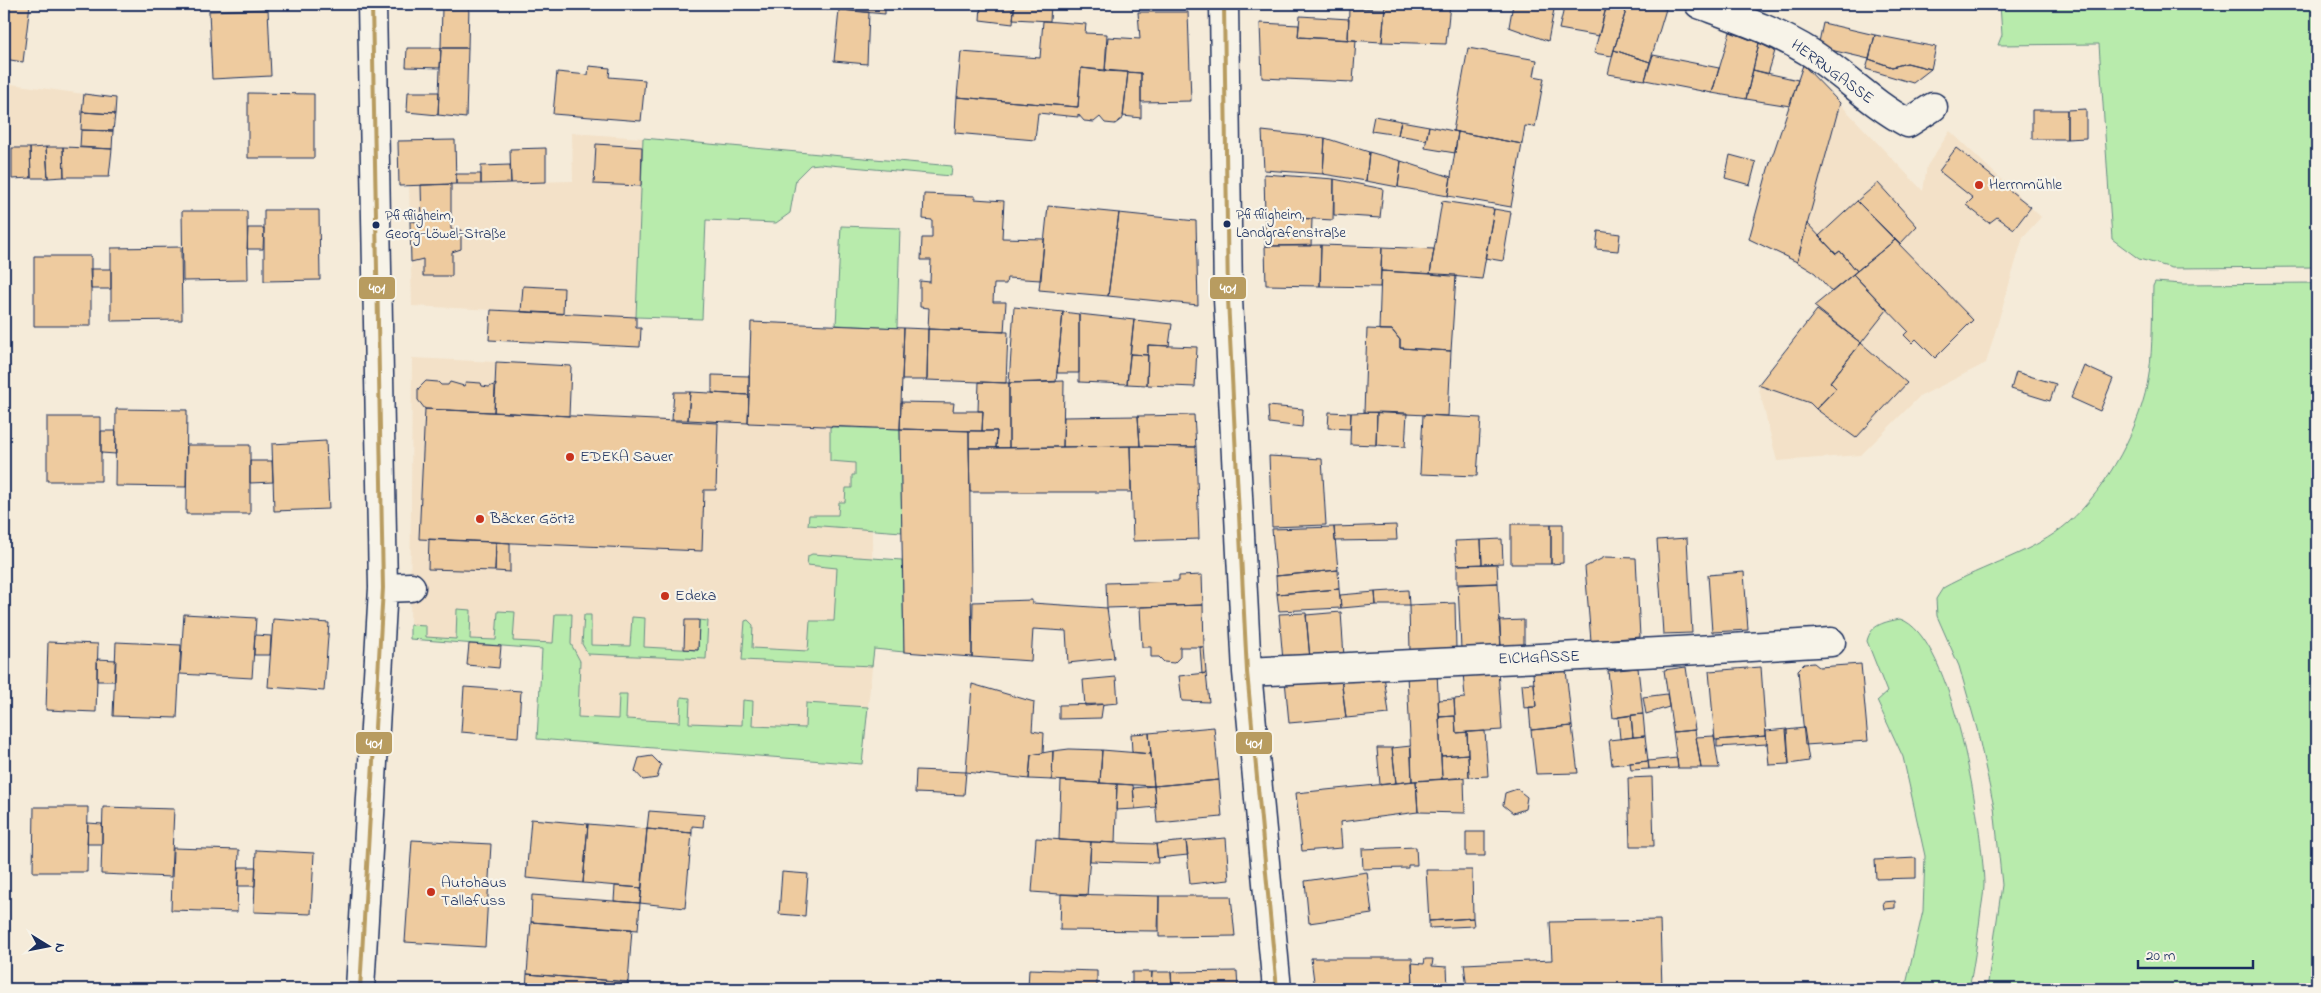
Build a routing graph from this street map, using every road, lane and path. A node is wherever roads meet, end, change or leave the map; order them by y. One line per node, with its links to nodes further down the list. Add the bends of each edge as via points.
1 (372, 4): 6 (street)
2 (1224, 4): 8 (street, via 1228,298)
3 (1699, 4): 4 (street, HERRNGASSE, via 1787,39 1908,123)
4 (1933, 107)
5 (411, 587): 6 (street)
6 (383, 588): 9 (street)
7 (1831, 642): 8 (street, EICHGASSE)
8 (1247, 672): 10 (street)
9 (366, 989)
10 (1278, 989)

